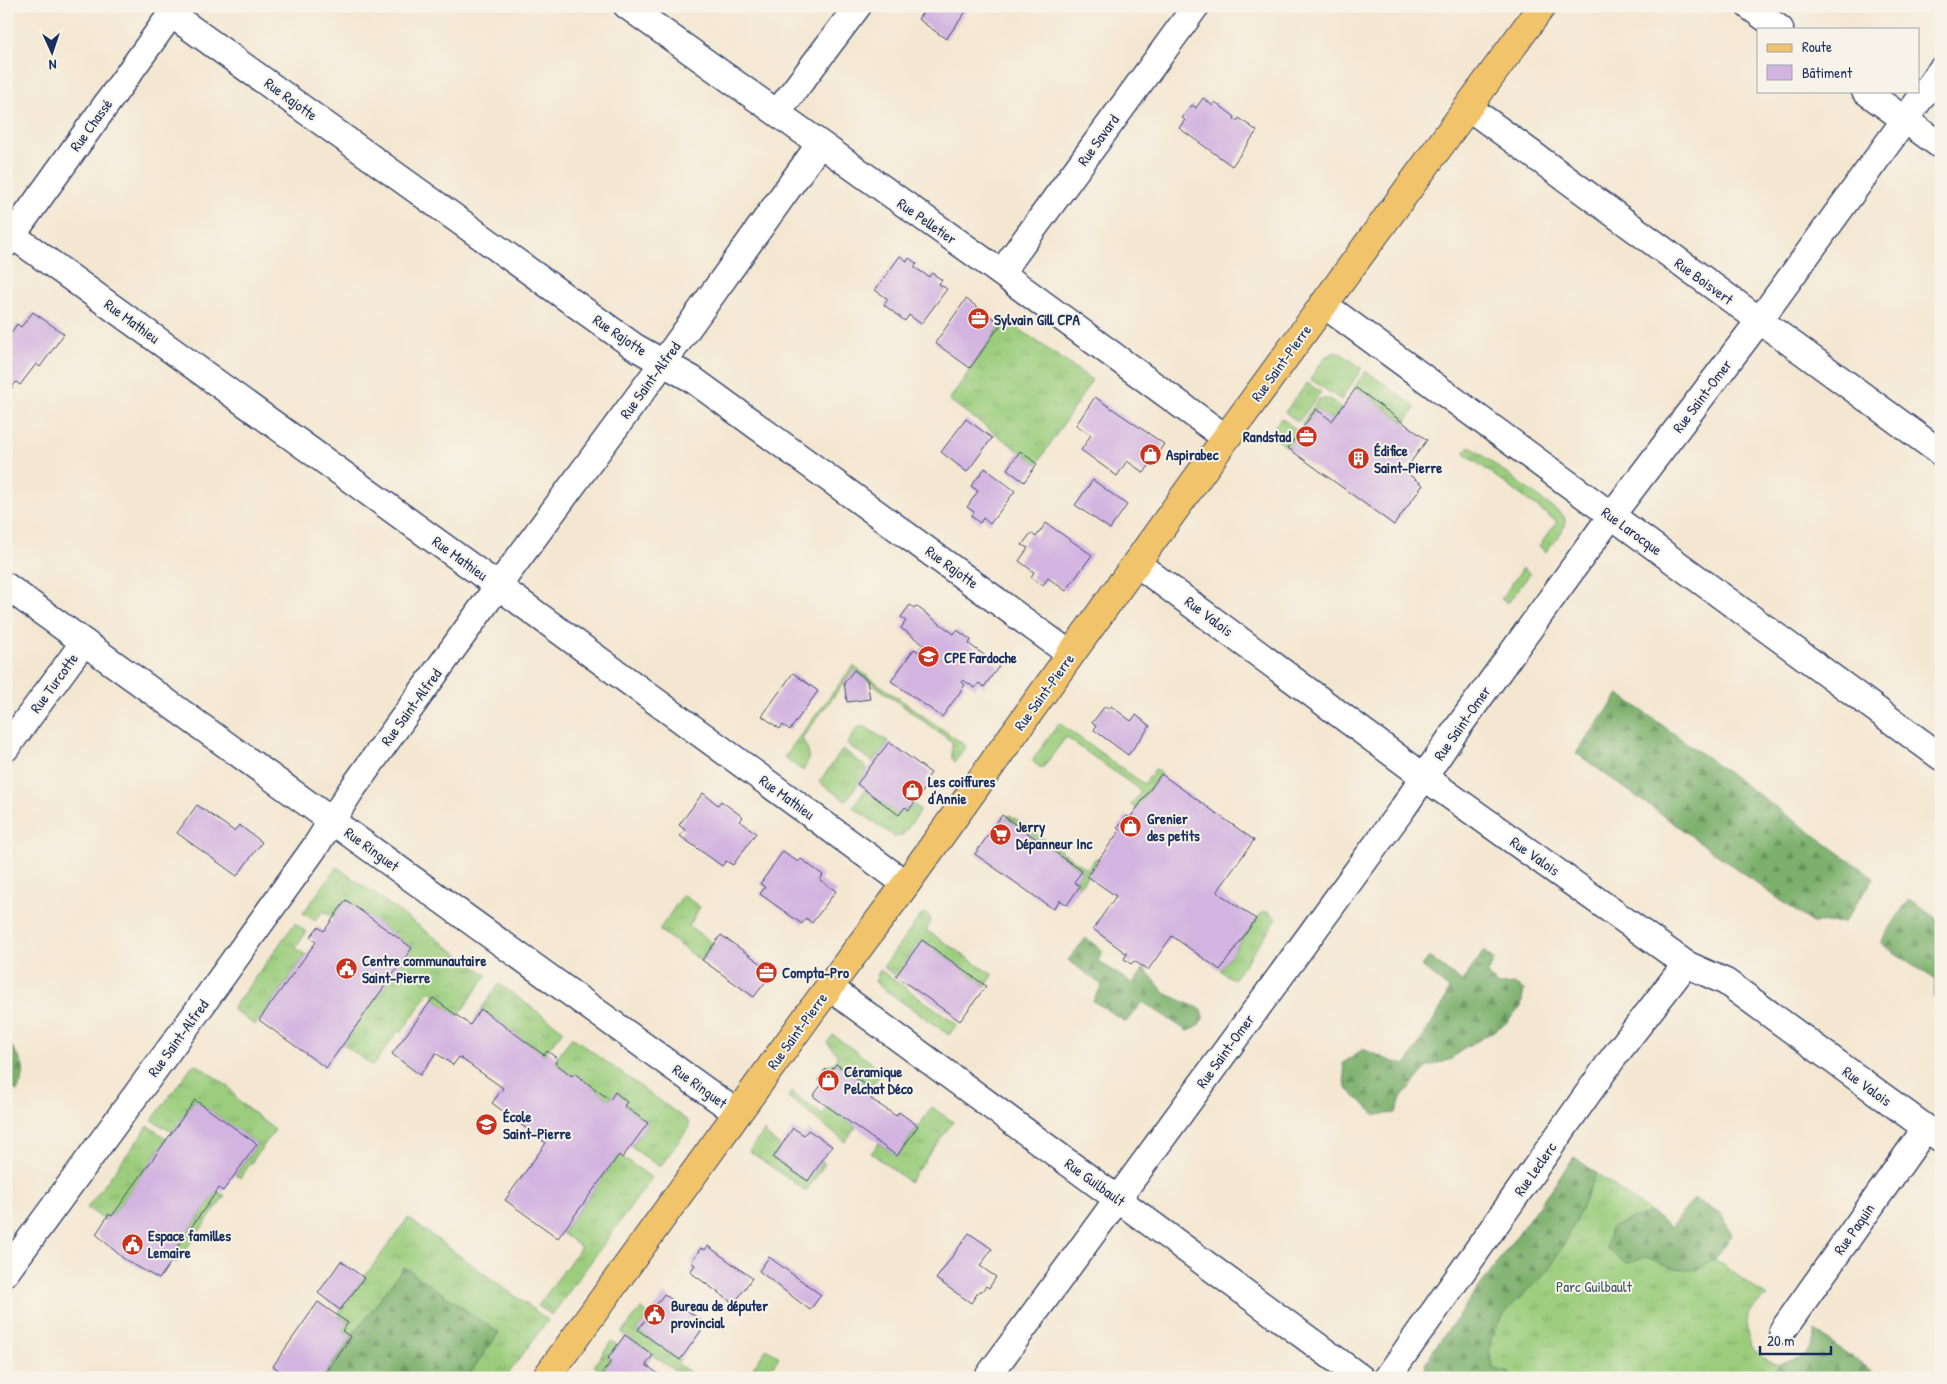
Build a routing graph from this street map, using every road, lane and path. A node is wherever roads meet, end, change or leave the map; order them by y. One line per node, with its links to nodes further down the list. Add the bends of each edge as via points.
1 (627, 6): 11 (street, Rue Pelletier)
2 (858, 6): 11 (street)
3 (1196, 6): 16 (street, Rue Savard)
4 (1542, 6): 10 (main road, Rue Saint-Pierre)
5 (1749, 6): 7 (street)
6 (174, 10): 15 (street, Rue Chassé); 19 (street, Rue Rajotte, via 635,347)
7 (1779, 28)
8 (1941, 70): 12 (street, Rue Saint-Omer)
9 (1866, 92): 12 (street)
10 (1468, 107): 17 (main road, Rue Saint-Pierre); 18 (street, Rue Boisvert)
11 (778, 113): 13 (street, Rue Pelletier)
12 (1904, 120): 14 (street); 18 (street, Rue Saint-Omer)
13 (819, 144): 16 (street, Rue Pelletier); 19 (street, Rue Saint-Alfred)
14 (1941, 146)
15 (9, 240): 25 (street, Rue Mathieu)
16 (1001, 273): 20 (street, Rue Pelletier)
17 (1324, 304): 20 (main road, Rue Saint-Pierre); 22 (street, Rue Larocque)
18 (1759, 321): 21 (street, Rue Boisvert); 22 (street, Rue Saint-Omer)
19 (663, 363): 25 (street, Rue Saint-Alfred); 27 (street, Rue Rajotte, via 692,379)
20 (1226, 438): 23 (main road, Rue Saint-Pierre)
21 (1941, 452)
22 (1611, 516): 29 (street, Rue Larocque); 30 (street, Rue Saint-Omer)
23 (1136, 563): 27 (main road, Rue Saint-Pierre); 30 (street, Rue Valois)
24 (6, 586): 26 (street, Rue Ringuet)
25 (498, 586): 31 (street, Rue Saint-Alfred); 32 (street, Rue Mathieu)
26 (84, 642): 28 (street, Rue Turcotte); 31 (street, Rue Ringuet)
27 (1070, 654): 32 (main road, Rue Saint-Pierre)
28 (6, 748)
29 (1941, 757)
30 (1424, 777): 33 (street, Rue Valois); 37 (street, Rue Saint-Omer)
31 (332, 820): 35 (street, Rue Ringuet); 38 (street, Rue Saint-Alfred)
32 (906, 884): 34 (main road, Rue Saint-Pierre)
33 (1686, 964): 36 (street, Rue Valois, via 1726,982); 43 (street, Rue Leclerc, via 1613,1058)
34 (829, 987): 35 (main road, Rue Saint-Pierre); 37 (street, Rue Guilbault)
35 (737, 1113): 40 (main road, Rue Saint-Pierre)
36 (1933, 1134): 39 (street, Rue Paquin)
37 (1118, 1198): 41 (street, Rue Saint-Omer); 42 (street, Rue Guilbault)
38 (6, 1272)
39 (1783, 1330)
40 (546, 1378)
41 (987, 1378)
42 (1361, 1378)
43 (1387, 1378)

